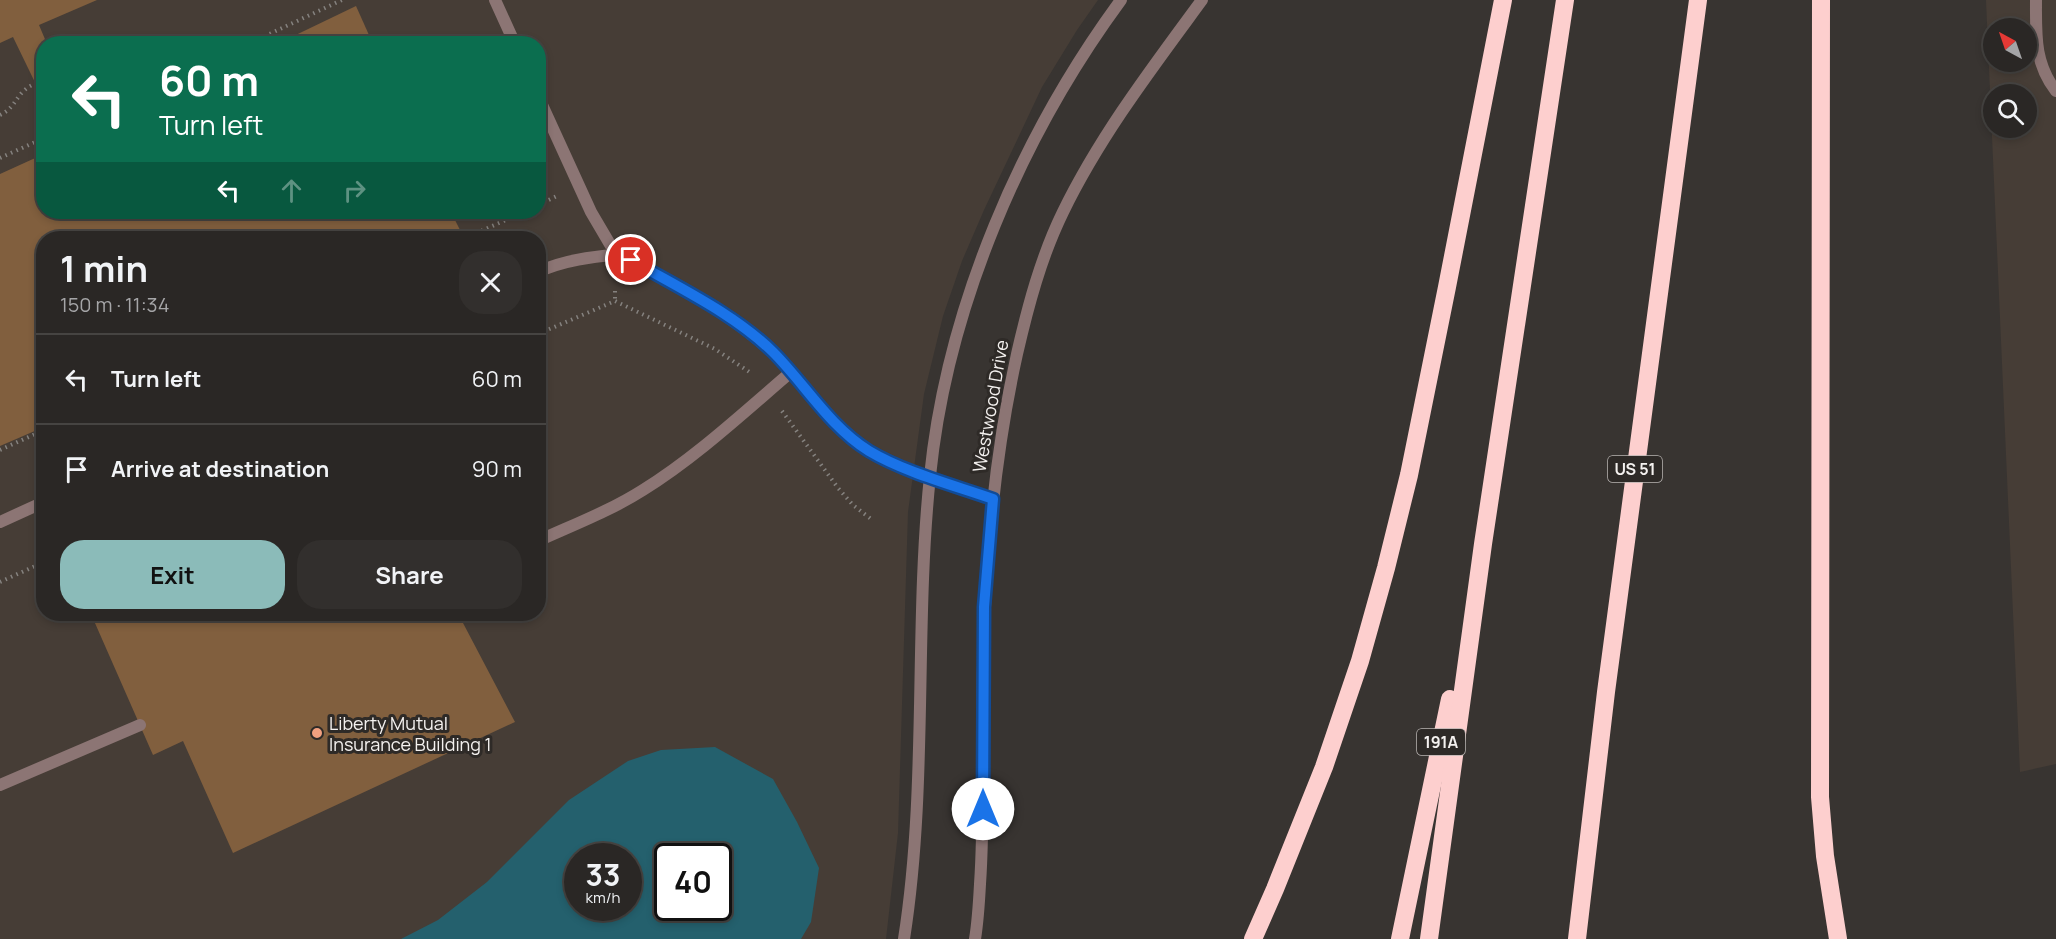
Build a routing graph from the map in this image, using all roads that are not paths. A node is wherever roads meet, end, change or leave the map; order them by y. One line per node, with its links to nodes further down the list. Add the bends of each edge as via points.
1 (495, 0): 9 (street)
2 (1120, 0): 15 (street, via 1081,59 1011,184 962,318 938,410)
3 (1202, 0): 16 (street, Westwood Drive, via 1123,110 1063,212 1048,246 1024,322)
4 (1503, 0): 26 (highway, via 1409,475 1386,568 1324,767)
5 (1565, 0): 20 (highway)
6 (1698, 0): 29 (highway, US 51)
7 (1821, 0): 23 (highway, via 1820,797)
8 (2036, 0): 10 (street, via 2036,43 2045,77)
9 (511, 36)
10 (2056, 91)
11 (546, 114): 12 (street, via 591,212)
12 (620, 254): 13 (street, via 581,258); 14 (street, via 723,313 772,351)
13 (546, 268)
14 (791, 372): 15 (street, via 854,441 876,455); 19 (street, via 655,483)
15 (930, 477): 16 (street); 24 (street, via 915,836)
16 (993, 499): 25 (street, Westwood Drive, via 984,639 983,846)
17 (36, 506): 18 (street)
18 (0, 522)
19 (546, 537)
20 (1483, 544): 27 (highway, 191A); 28 (highway)
21 (140, 725): 22 (street)
22 (0, 785)
23 (1838, 933)
24 (904, 939)
25 (975, 939)
26 (1253, 939)
27 (1400, 939)
28 (1429, 939)
29 (1577, 939)

